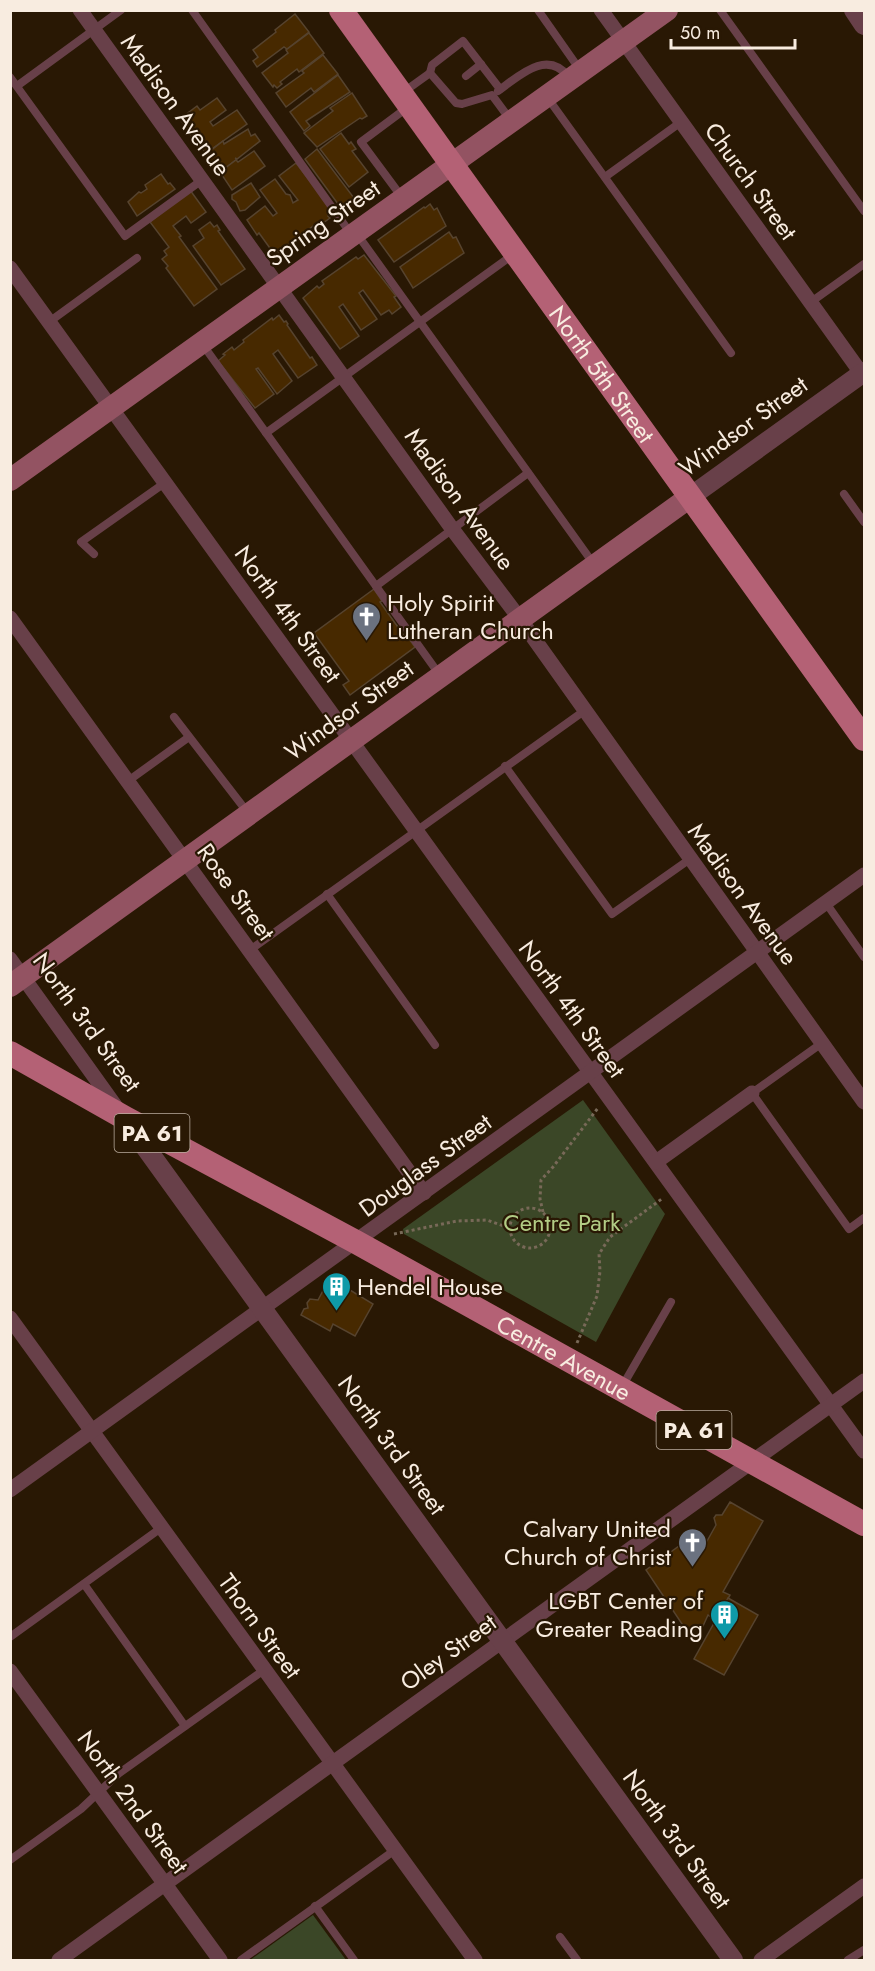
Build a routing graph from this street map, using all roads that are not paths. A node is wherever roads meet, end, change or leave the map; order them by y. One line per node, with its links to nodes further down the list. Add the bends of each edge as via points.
1 (81, 10): 11 (street, Madison Avenue)
2 (121, 10): 11 (lane)
3 (192, 10): 30 (lane)
4 (341, 10): 22 (main road, North 5th Street)
5 (538, 10): 15 (lane)
6 (601, 10): 12 (street, Church Street)
7 (667, 10): 12 (main road, Spring Street)
8 (720, 10): 29 (lane)
9 (854, 10): 10 (street)
10 (864, 26)
11 (94, 30): 18 (lane); 27 (street, Madison Avenue)
12 (623, 42): 15 (main road, Spring Street); 24 (street, Church Street)
13 (481, 64): 14 (lane, via 463,42 432,64); 16 (lane); 19 (lane)
14 (430, 73): 20 (lane, via 456,103); 22 (lane)
15 (576, 75): 19 (lane, via 548,63); 21 (main road, Spring Street)
16 (466, 76)
17 (10, 77): 18 (lane)
18 (17, 86): 27 (lane, via 125,236)
19 (500, 89): 20 (lane)
20 (492, 95): 23 (lane)
21 (546, 96): 23 (main road, Spring Street); 26 (lane)
22 (405, 100): 25 (main road, North 5th Street); 28 (lane, via 361,142)
23 (511, 121): 25 (main road, Spring Street)
24 (681, 122): 26 (lane); 36 (street, Church Street)
25 (451, 164): 28 (main road, Spring Street); 31 (main road, North 5th Street)
26 (605, 177): 40 (lane)
27 (202, 180): 35 (street, Madison Avenue)
28 (403, 199): 30 (main road, Spring Street)
29 (864, 211)
30 (354, 234): 35 (main road, Spring Street); 38 (lane)
31 (515, 253): 38 (lane); 49 (main road, North 5th Street)
32 (137, 258): 37 (lane)
33 (864, 264): 36 (lane)
34 (10, 268): 37 (street, North 4th Street)
35 (279, 288): 39 (main road, Spring Street); 42 (street, Madison Avenue)
36 (811, 302): 41 (street, Church Street)
37 (49, 322): 43 (street, North 4th Street)
38 (419, 322): 42 (lane); 45 (lane)
39 (202, 344): 43 (main road, Spring Street); 44 (lane)
40 (731, 353)
41 (864, 375): 49 (street, Windsor Street)
42 (343, 377): 44 (lane); 51 (street, Madison Avenue)
43 (112, 408): 46 (main road, Spring Street); 47 (street, North 4th Street)
44 (266, 433): 54 (lane)
45 (528, 473): 51 (lane); 53 (lane)
46 (10, 480)
47 (166, 482): 52 (lane, via 81,542); 62 (street, North 4th Street)
48 (844, 494): 50 (lane)
49 (690, 497): 53 (main road, Windsor Street); 61 (main road, North 5th Street)
50 (864, 522)
51 (453, 530): 54 (lane); 56 (street, Madison Avenue)
52 (94, 554)
53 (595, 565): 56 (main road, Windsor Street)
54 (376, 586): 57 (lane)
55 (10, 618): 64 (street, Rose Street)
56 (520, 619): 57 (main road, Windsor Street); 58 (street, Madison Avenue)
57 (441, 677): 62 (main road, Windsor Street)
58 (584, 711): 63 (lane); 67 (street, Madison Avenue)
59 (174, 717): 60 (lane)
60 (189, 737): 64 (lane); 65 (lane)
61 (864, 739)
62 (351, 741): 65 (main road, Windsor Street); 66 (street, North 4th Street)
63 (505, 766): 66 (lane); 67 (lane, via 612,914)
64 (128, 781): 68 (street, Rose Street)
65 (249, 814): 68 (main road, Windsor Street)
66 (416, 831): 70 (lane); 79 (street, North 4th Street)
67 (690, 859): 73 (street, Madison Avenue)
68 (185, 860): 72 (street, Rose Street); 75 (main road, Windsor Street)
69 (864, 875): 71 (street, Douglass Street)
70 (327, 894): 72 (lane); 77 (lane)
71 (826, 903): 73 (street, Douglass Street); 74 (lane)
72 (250, 950): 84 (street, Rose Street)
73 (757, 953): 76 (street, Madison Avenue); 79 (street, Douglass Street)
74 (864, 957)
75 (15, 974): 82 (street, North 3rd Street)
76 (822, 1043): 80 (lane); 81 (street, Madison Avenue)
77 (435, 1045)
78 (10, 1053): 82 (main road, Centre Avenue / PA 61)
79 (591, 1073): 83 (street, North 4th Street); 84 (street, Douglass Street)
80 (752, 1094): 83 (street); 85 (lane, via 849,1229)
81 (864, 1102)
82 (124, 1118): 86 (main road, Centre Avenue / PA 61); 88 (street, North 3rd Street)
83 (656, 1162): 92 (street, North 4th Street)
84 (424, 1193): 86 (street, Douglass Street)
85 (864, 1218)
86 (356, 1242): 88 (street, Douglass Street); 91 (main road, Centre Avenue / PA 61)
87 (671, 1302): 91 (lane)
88 (262, 1309): 93 (street, Douglass Street); 101 (street, North 3rd Street)
89 (10, 1318): 93 (street, Thorn Street)
90 (864, 1381): 92 (street, Oley Street)
91 (621, 1389): 95 (main road, Centre Avenue / PA 61)
92 (831, 1404): 94 (street, North 4th Street); 95 (street, Oley Street)
93 (92, 1432): 96 (street, Douglass Street); 98 (street, Thorn Street)
94 (864, 1451)
95 (752, 1462): 97 (main road, Centre Avenue / PA 61); 101 (street, Oley Street)
96 (10, 1490)
97 (864, 1524)
98 (161, 1528): 99 (lane); 102 (street, Thorn Street)
99 (84, 1584): 100 (lane); 104 (lane)
100 (10, 1637)
101 (502, 1641): 105 (street, Oley Street); 120 (street, North 3rd Street)
102 (264, 1670): 104 (lane); 105 (street, Thorn Street)
103 (10, 1671): 106 (street, North 2nd Street)
104 (185, 1726): 106 (lane)
105 (332, 1763): 107 (street, Thorn Street); 109 (street, Oley Street)
106 (98, 1793): 108 (lane); 109 (street, North 2nd Street)
107 (395, 1850): 111 (lane); 118 (street, Thorn Street)
108 (10, 1860)
109 (165, 1884): 114 (street, Oley Street); 115 (street, North 2nd Street)
110 (864, 1886): 121 (street)
111 (315, 1906): 116 (lane); 117 (lane)
112 (560, 1937): 119 (lane)
113 (864, 1950): 122 (lane)
114 (59, 1960)
115 (220, 1960)
116 (241, 1960)
117 (354, 1960)
118 (475, 1960)
119 (577, 1960)
120 (733, 1960)
121 (761, 1960)
122 (848, 1960)

